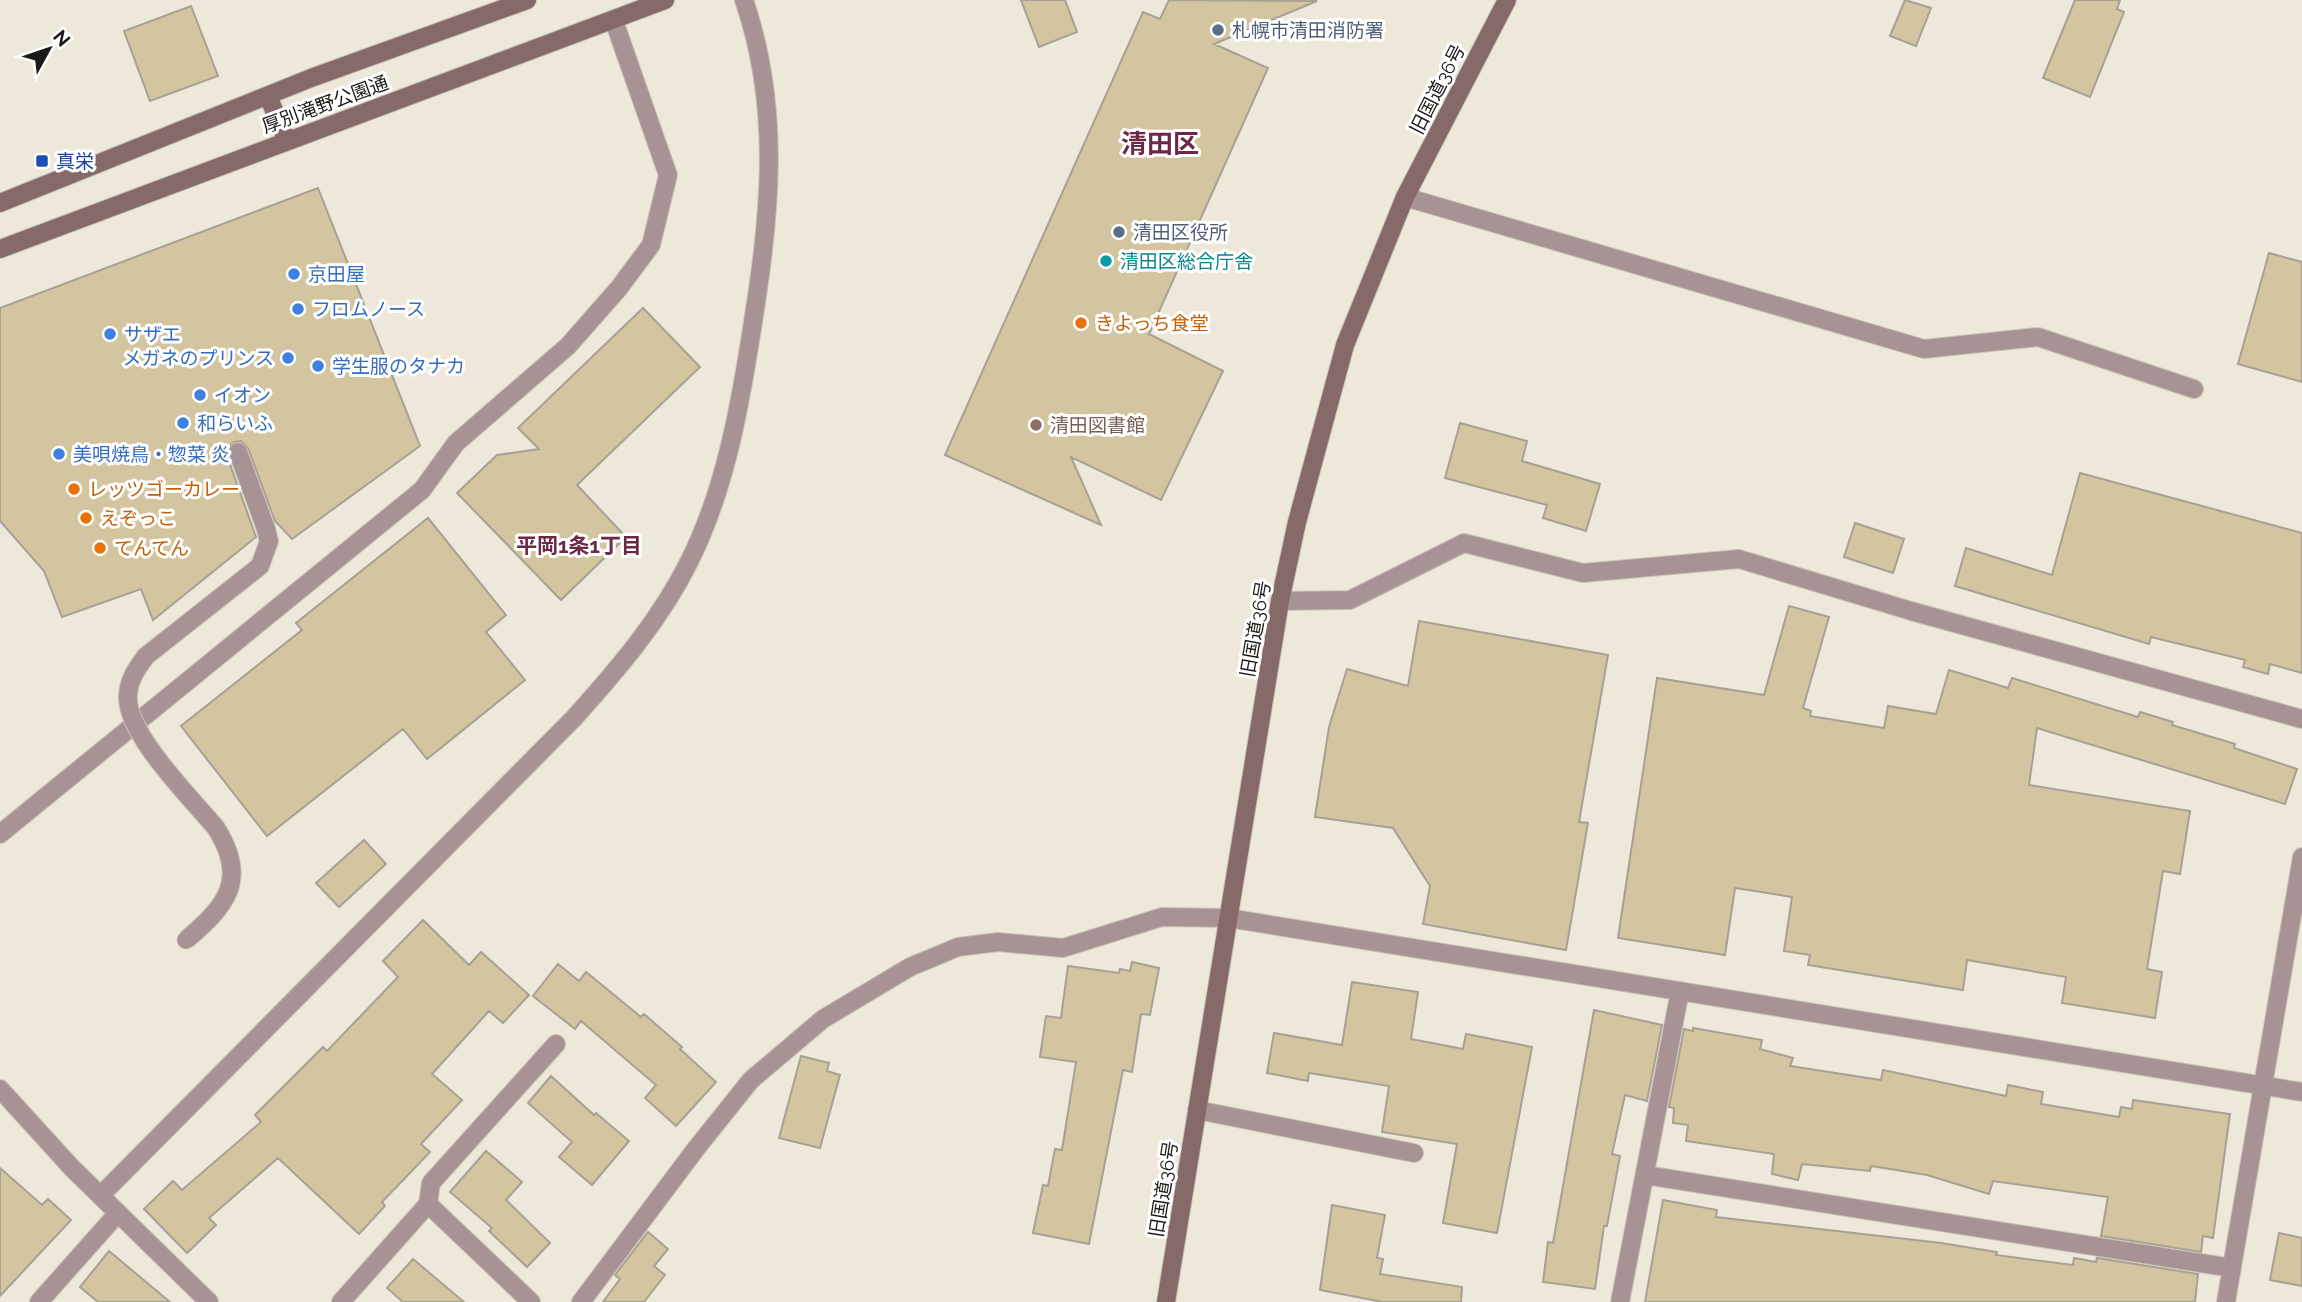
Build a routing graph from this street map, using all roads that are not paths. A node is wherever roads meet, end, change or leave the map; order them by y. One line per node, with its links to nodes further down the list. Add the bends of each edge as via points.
1 (527, 0): 6 (street, 厚別滝野公園通)
2 (665, 0): 5 (street, 厚別滝野公園通)
3 (744, 0): 27 (street, via 767,86 767,232 739,406 722,475 689,561 624,663 575,718)
4 (1507, 0): 8 (street, 旧国道36号)
5 (614, 21): 7 (street, 厚別滝野公園通); 15 (street, via 668,175 651,245 627,277 568,346 456,443 422,490)
6 (268, 96): 7 (street); 9 (street, 厚別滝野公園通)
7 (287, 141): 10 (street, 厚別滝野公園通)
8 (1405, 197): 11 (street, via 1924,349 2038,337); 13 (street, 旧国道36号, via 1345,345)
9 (0, 203)
10 (0, 249)
11 (2194, 389)
12 (238, 452): 18 (street, bridge, via 269,541 260,566 146,656 133,674 128,696 133,723 216,828 230,861 233,877 226,899 215,915)
13 (1280, 601): 14 (street, via 1350,600 1464,543 1583,573 1739,559); 17 (street, 旧国道36号)
14 (2302, 719)
15 (0, 834)
16 (2302, 857): 21 (street)
17 (1228, 918): 19 (street); 24 (street, 旧国道36号); 35 (street, via 1162,917 1063,948 998,942 958,947 910,967 823,1020 751,1080)
18 (180, 945)
19 (1680, 991): 21 (street); 26 (street)
20 (556, 1044): 28 (street, via 431,1182)
21 (2262, 1086): 23 (street); 30 (street)
22 (0, 1089): 27 (street)
23 (2302, 1093)
24 (1197, 1110): 25 (street); 36 (street, 旧国道36号)
25 (1415, 1153)
26 (1645, 1175): 30 (street); 37 (street)
27 (101, 1195): 29 (street)
28 (428, 1204): 33 (street); 34 (street)
29 (118, 1213): 31 (street); 32 (street)
30 (2232, 1268): 38 (street)
31 (39, 1302)
32 (209, 1302)
33 (341, 1302)
34 (531, 1302)
35 (581, 1302)
36 (1166, 1302)
37 (1620, 1302)
38 (2226, 1302)

